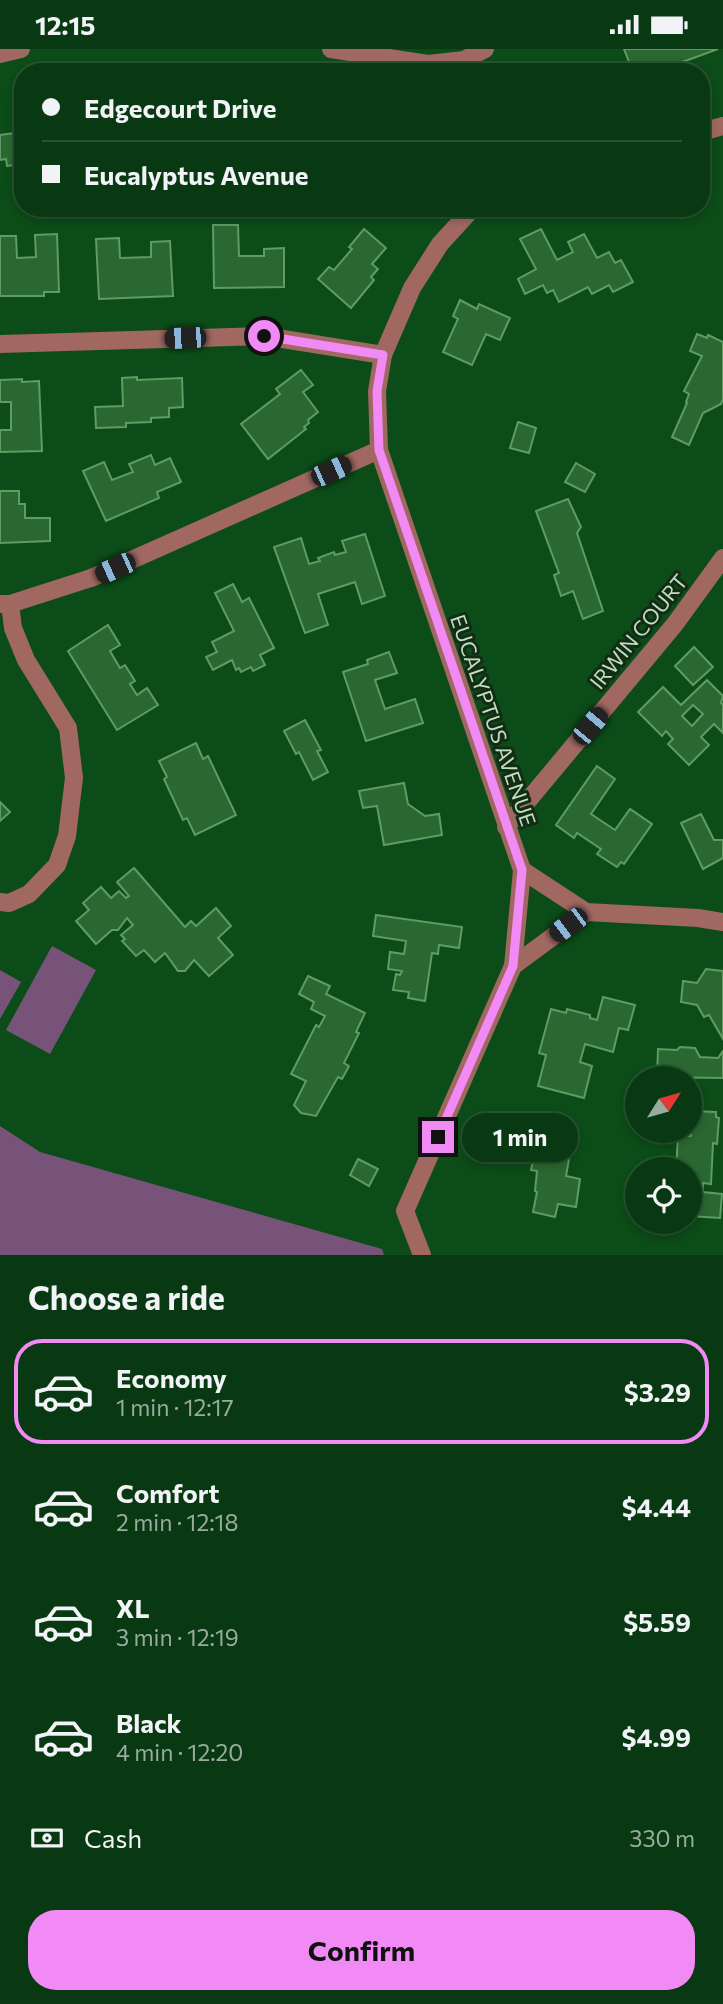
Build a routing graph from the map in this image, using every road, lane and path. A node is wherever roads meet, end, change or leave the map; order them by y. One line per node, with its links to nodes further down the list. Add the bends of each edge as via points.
1 (21, 49): 4 (street)
2 (331, 49): 5 (street)
3 (485, 49): 6 (street, via 464,60)
4 (0, 54)
5 (422, 63)
6 (437, 63)
7 (465, 217): 9 (street, EUCALYPTUS AVENUE, via 440,244 412,288)
8 (0, 344): 9 (street, via 264,336)
9 (383, 355): 10 (street, EUCALYPTUS AVENUE, via 377,391)
10 (379, 450): 12 (street, via 91,578); 13 (street, EUCALYPTUS AVENUE)
11 (723, 558): 13 (street, IRWIN COURT, via 675,624)
12 (5, 604): 15 (street, via 26,660 68,728 74,778 67,836 57,865 29,894)
13 (506, 827): 14 (street, EUCALYPTUS AVENUE)
14 (522, 870): 16 (street); 18 (street, EUCALYPTUS AVENUE)
15 (0, 902)
16 (586, 912): 17 (street); 18 (street)
17 (723, 922)
18 (513, 966): 19 (street, EUCALYPTUS AVENUE, via 405,1211)
19 (422, 1255)

